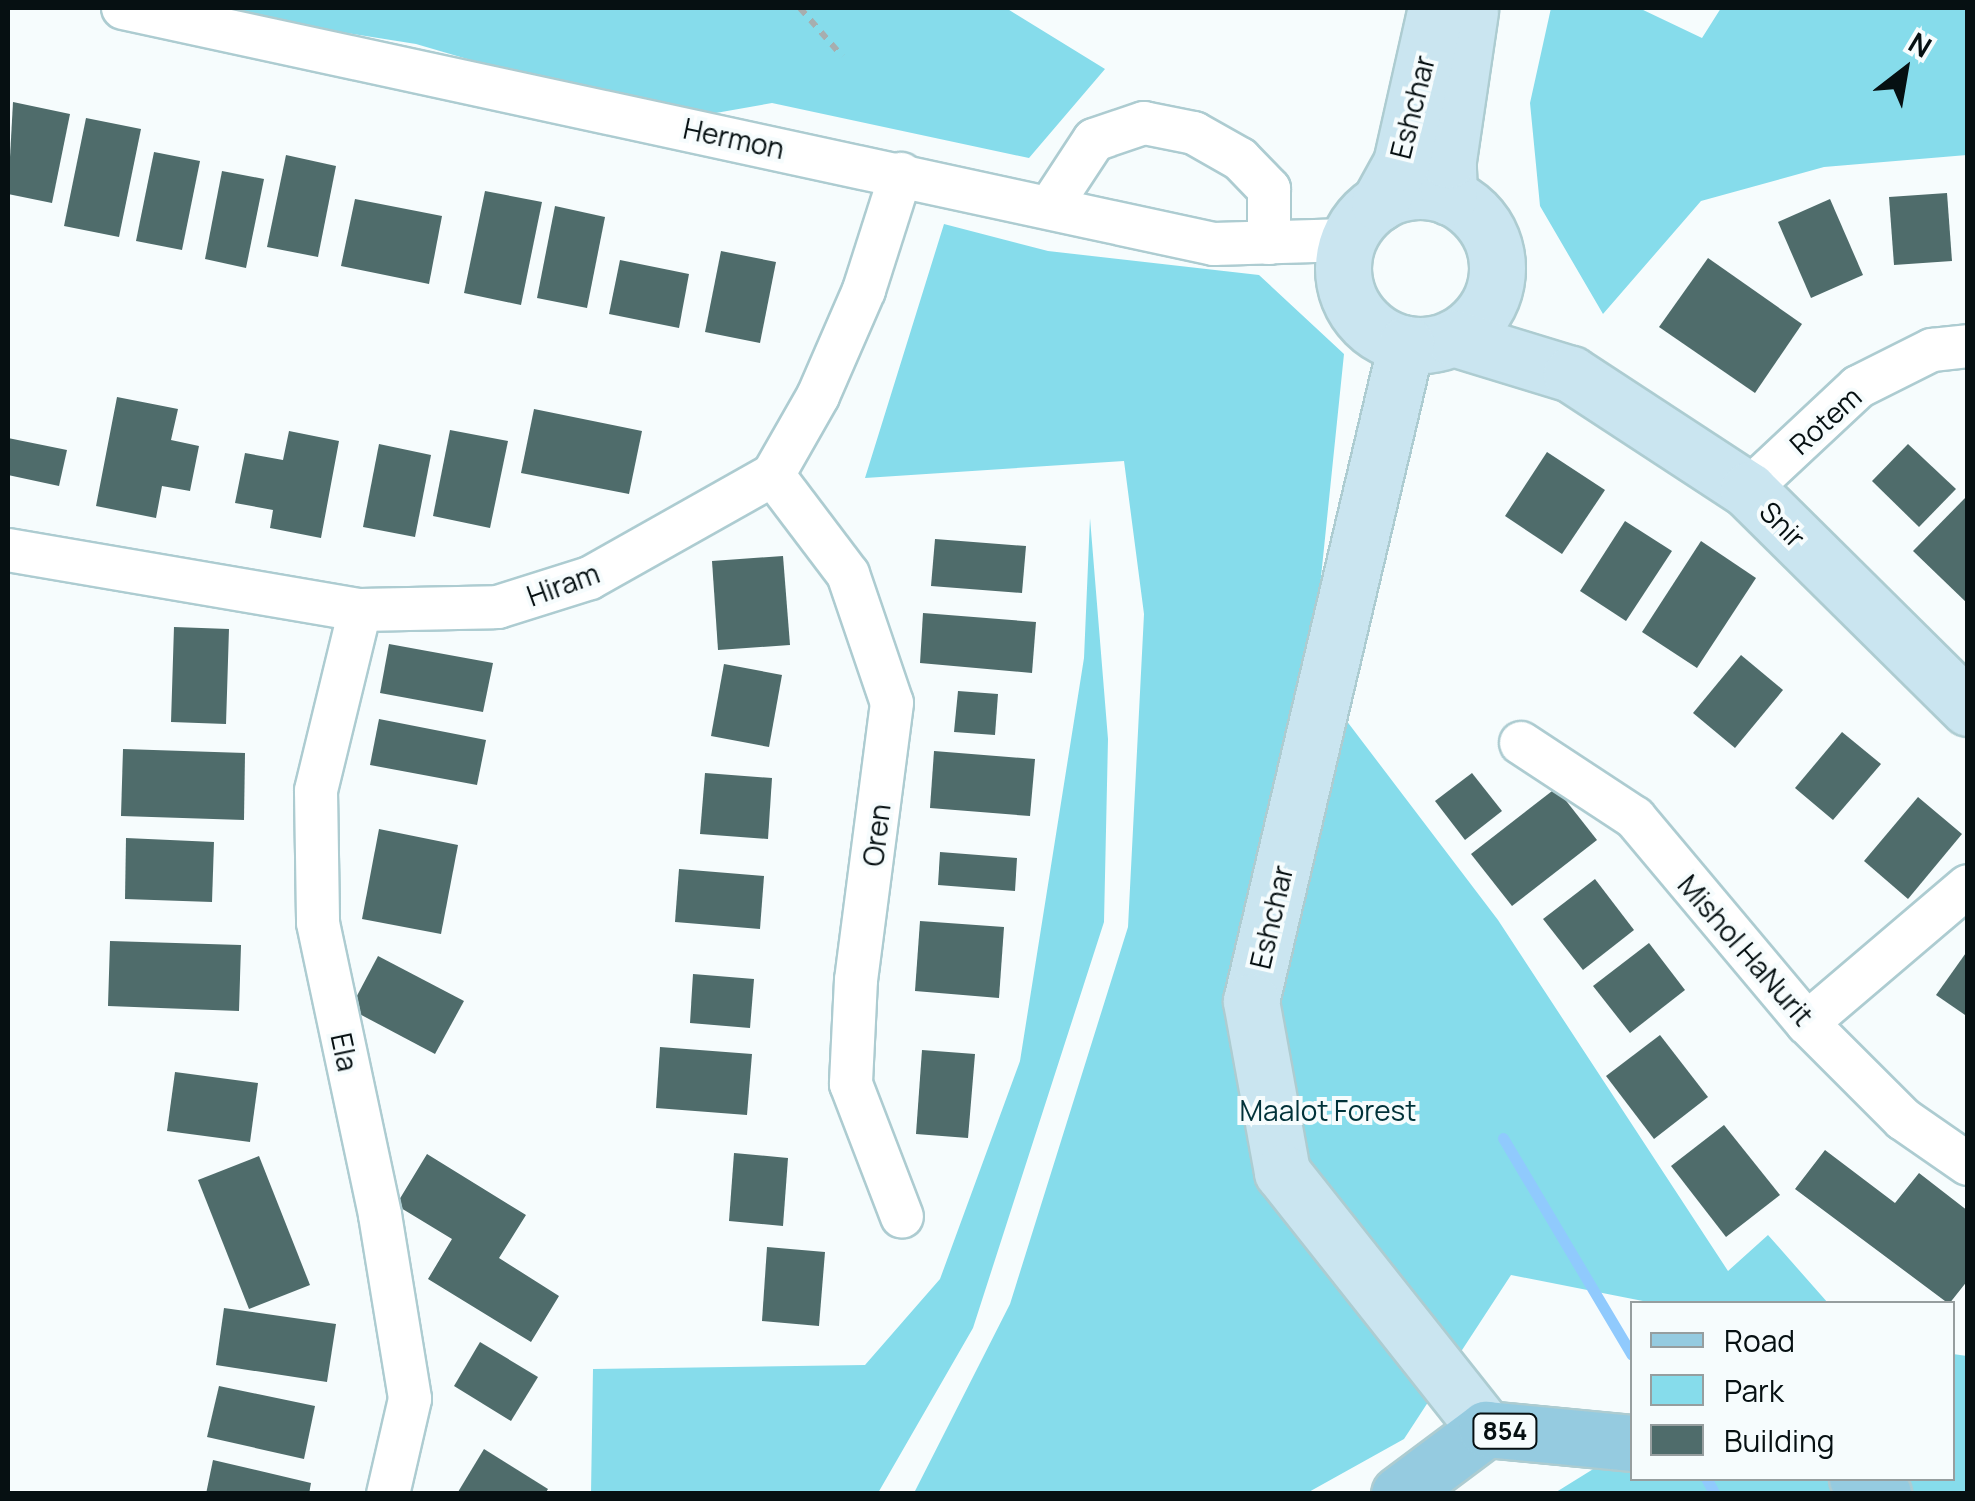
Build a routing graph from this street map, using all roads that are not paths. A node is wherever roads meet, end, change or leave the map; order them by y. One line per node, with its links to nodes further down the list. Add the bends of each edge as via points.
1 (123, 8): 4 (street, Hermon)
2 (1436, 8): 7 (main road, Eshchar, via 1401,163)
3 (1471, 8): 5 (main road, Eshchar, via 1448,160)
4 (902, 174): 6 (street, Hermon); 13 (street, via 864,290)
5 (1449, 197): 7 (main road, via 1425,191); 9 (main road, via 1486,227)
6 (1050, 207): 8 (street, Hermon, via 1214,244); 8 (street, via 1094,140 1144,124 1194,133 1240,159 1269,189)
7 (1363, 222): 8 (street, Hermon); 10 (main road, via 1344,285 1353,306 1384,337)
8 (1270, 243)
9 (1498, 272): 10 (main road, via 1478,320); 12 (main road, Snir)
10 (1430, 341): 12 (main road, Snir); 23 (main road, Eshchar, via 1251,1001 1282,1172)
11 (1968, 346): 14 (street, Rotem, via 1932,350 1858,387)
12 (1571, 374): 14 (main road, Snir)
13 (773, 475): 16 (street, Hiram, via 590,578 498,607); 22 (street, Oren, via 848,574 892,702 856,980 851,1084)
14 (1748, 490): 17 (main road, Snir)
15 (8, 550): 16 (street, Hiram)
16 (360, 610): 25 (street, Ela, via 316,791 318,924 380,1215 410,1399)
17 (1968, 708)
18 (1521, 743): 20 (street, Mishol HaNurit, via 1636,818)
19 (1968, 886): 20 (street)
20 (1807, 1023): 21 (street, Mishol HaNurit, via 1903,1119)
21 (1968, 1164)
22 (902, 1217)
23 (1486, 1429): 24 (main road, 854); 26 (main road, 854)
24 (1630, 1444)
25 (388, 1494)
26 (1399, 1494)

